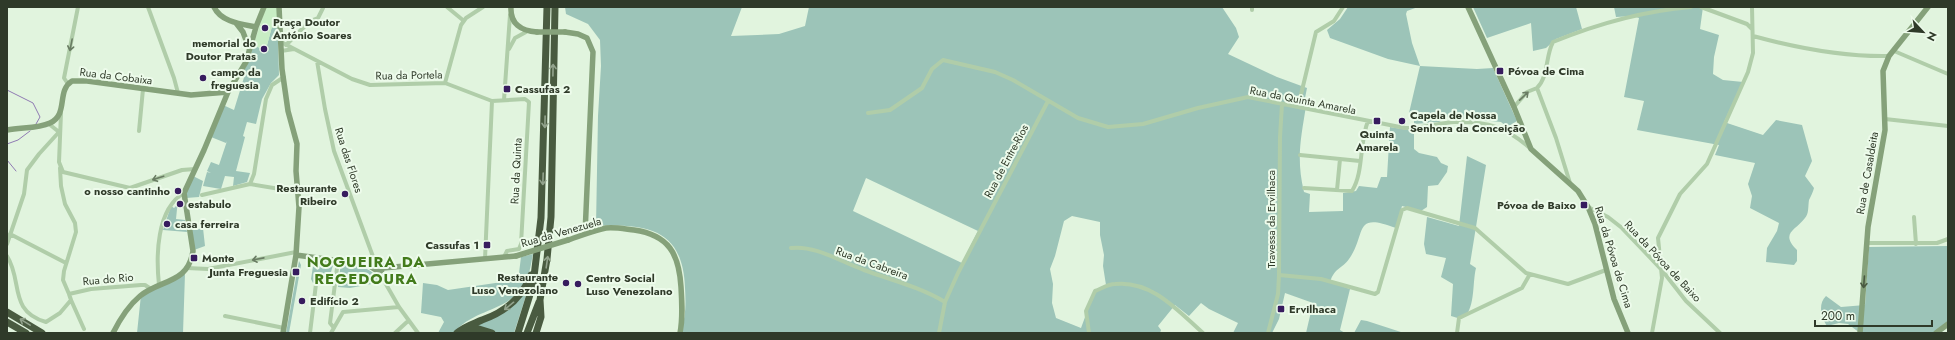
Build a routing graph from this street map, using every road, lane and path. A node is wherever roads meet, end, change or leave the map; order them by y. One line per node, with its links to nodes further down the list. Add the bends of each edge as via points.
1 (78, 7): 37 (street, one-way to 37, via 64,78)
2 (148, 7): 41 (street)
3 (214, 7): 21 (street, via 217,13)
4 (264, 7): 22 (street)
5 (279, 7): 29 (street, via 280,42)
6 (447, 7): 19 (street)
7 (483, 7): 19 (street)
8 (511, 7): 18 (street)
9 (547, 7): 86 (highway, one-way to 86, via 543,184)
10 (555, 7): 98 (highway, one-way to 10, via 551,217)
11 (1343, 7): 46 (street, via 1334,21 1316,32)
12 (1468, 7): 47 (street, Rua da Póvoa de Cima)
13 (1691, 7): 38 (street, via 1640,14 1607,22 1553,42 1548,50 1544,79)
14 (1701, 7): 23 (street, via 1747,24)
15 (1752, 7): 23 (street)
16 (1928, 7): 30 (street, Rua de Casaldeita)
17 (323, 8): 29 (street, via 318,18 310,21)
18 (510, 15): 20 (street, via 513,22); 25 (street)
19 (464, 21): 36 (street)
20 (519, 26): 24 (street); 25 (street, via 513,28); 27 (street)
21 (243, 27): 22 (street); 28 (street)
22 (256, 27): 28 (street)
23 (1752, 30): 26 (street)
24 (526, 32): 27 (street); 73 (street, bridge, via 578,34 587,38 593,52)
25 (509, 34): 31 (street)
26 (1753, 36): 32 (street, via 1834,53 1867,57); 88 (street, via 1753,53 1748,72 1713,152 1707,164 1680,194 1658,238)
27 (515, 38): 31 (street)
28 (249, 39): 40 (street, via 250,49 246,62)
29 (284, 49): 33 (street, Rua da Portela, via 294,49); 35 (street)
30 (1894, 51): 32 (street, Rua de Casaldeita); 34 (street)
31 (508, 52): 42 (street)
32 (1889, 56): 50 (street, Rua de Casaldeita, via 1882,76)
33 (317, 61): 36 (street, Rua da Portela, via 370,85); 85 (street, Rua das Flores, via 334,151)
34 (1948, 74)
35 (284, 77): 63 (street, via 272,85 266,99 254,174); 67 (street, via 296,144)
36 (446, 83): 43 (street, Rua da Portela)
37 (68, 84): 39 (street, Rua da Cobaixa, via 80,80); 48 (street, Rua da Cobaixa, via 63,94)
38 (1537, 88): 47 (street, one-way to 38, via 1528,92); 64 (street)
39 (143, 89): 41 (street, Rua da Cobaixa); 55 (street)
40 (228, 92): 41 (street, Rua da Cobaixa); 62 (street)
41 (178, 94)
42 (504, 100): 43 (street, Rua da Portela); 81 (street, Rua da Quinta, via 525,99 529,102 521,244 519,249 507,251)
43 (492, 101): 82 (street)
44 (1048, 101): 45 (street, Rua da Quinta Amarela, via 1078,118 1108,127 1143,124 1248,97); 49 (street, via 995,72 943,60 932,70 922,88 890,110); 99 (street, Rua de Entre-Rios, via 980,229)
45 (1282, 104): 46 (street, Rua da Quinta Amarela); 93 (street, Travessa da Ervilhaca)
46 (1298, 107): 51 (street, Rua da Quinta Amarela)
47 (1514, 107): 57 (street, Rua da Póvoa de Cima)
48 (61, 113): 52 (street); 56 (street)
49 (868, 113)
50 (1885, 119): 53 (street); 75 (street, Rua de Casaldeita, via 1885,134)
51 (1368, 121): 57 (street, Rua da Quinta Amarela, via 1419,128 1454,122 1491,125 1516,136); 60 (street, via 1363,133)
52 (49, 124): 54 (street); 56 (street)
53 (1948, 126)
54 (7, 130)
55 (139, 131)
56 (59, 132): 61 (street); 72 (street, via 27,170 24,194)
57 (1531, 149): 64 (street, Rua da Póvoa de Cima)
58 (1300, 155): 59 (street)
59 (1340, 159): 60 (street); 66 (street)
60 (1360, 161): 66 (street, via 1358,182 1352,191)
61 (60, 168): 62 (street, one-way to 61, via 182,170 130,188 63,172); 84 (street, via 61,186 76,232)
62 (195, 169): 68 (street)
63 (250, 184): 67 (street); 69 (street)
64 (1570, 184): 70 (street, Rua da Póvoa de Cima)
65 (1304, 188): 66 (street)
66 (1337, 190)
67 (298, 192): 79 (street)
68 (184, 193): 87 (street, via 193,251); 94 (street, via 176,197 169,208 160,236)
69 (202, 195)
70 (1588, 207): 88 (street, Rua da Póvoa de Baixo, via 1608,217 1622,228); 90 (street, Rua da Póvoa de Cima, via 1595,224)
71 (1914, 217): 77 (street)
72 (10, 234): 76 (street); 84 (street)
73 (585, 234): 81 (street, Rua da Venezuela, bridge); 123 (street, Rua da Venezuela, via 607,228 629,230 649,233 666,243 674,253 680,272 683,304)
74 (1948, 239): 77 (street)
75 (1867, 243): 77 (street); 131 (street, Rua de Casaldeita, one-way to 131)
76 (7, 244)
77 (1916, 244)
78 (791, 248): 99 (street, Rua da Cabreira, via 812,250)
79 (296, 254): 83 (street); 87 (street, one-way to 87, via 208,270); 108 (street)
80 (7, 256): 97 (street, via 15,275 16,291 21,305 38,320 46,322 60,313)
81 (504, 258): 82 (street, Rua da Venezuela)
82 (485, 259): 89 (street, Rua da Venezuela)
83 (338, 260): 85 (street); 91 (street)
84 (66, 263): 96 (street, via 63,280)
85 (372, 263): 89 (street)
86 (536, 264): 117 (highway, one-way to 117, via 528,284 513,303 494,316 469,324); 120 (highway, via 531,293)
87 (187, 268): 94 (street, via 177,278)
88 (1661, 269): 109 (street, Rua da Póvoa de Baixo, via 1686,301); 130 (street, via 1661,290)
89 (381, 270): 100 (street)
90 (1606, 270): 92 (street, via 1568,284); 129 (street, Rua da Póvoa de Cima, via 1614,299)
91 (336, 274): 107 (street, via 330,323); 113 (street, via 316,284)
92 (1530, 274): 93 (street, via 1475,228 1407,208 1402,210 1378,292 1375,294 1321,279); 128 (street, via 1522,288 1459,318)
93 (1280, 275): 127 (street, Travessa da Ervilhaca)
94 (158, 285): 95 (street)
95 (151, 289): 96 (street, Rua do Rio, via 141,285 91,289); 112 (street, via 130,306)
96 (70, 294): 97 (street, Rua do Rio)
97 (71, 300): 106 (street, Rua do Rio)
98 (540, 300): 121 (highway); 122 (highway, via 541,317)
99 (945, 302): 124 (street, Rua de Entre-Rios)
100 (399, 306): 103 (street); 107 (street, via 343,312)
101 (7, 312): 111 (highway, one-way to 101)
102 (225, 316): 108 (street)
103 (408, 321): 115 (street); 116 (street)
104 (7, 322): 110 (highway)
105 (1948, 324): 132 (street)
106 (84, 328)
107 (334, 328): 114 (street)
108 (284, 331)
109 (1718, 332)
110 (26, 333)
111 (42, 333)
112 (113, 333)
113 (310, 333)
114 (331, 333)
115 (396, 333)
116 (418, 333)
117 (457, 333)
118 (463, 333): 119 (highway, via 478,329)
119 (492, 333)
120 (518, 333)
121 (528, 333)
122 (536, 333)
123 (680, 333)
124 (939, 333)
125 (1089, 333): 126 (street, via 1086,311 1095,291 1114,284 1136,284 1167,300)
126 (1203, 333)
127 (1268, 333)
128 (1457, 333)
129 (1628, 333)
130 (1652, 333)
131 (1860, 333)
132 (1936, 333)

